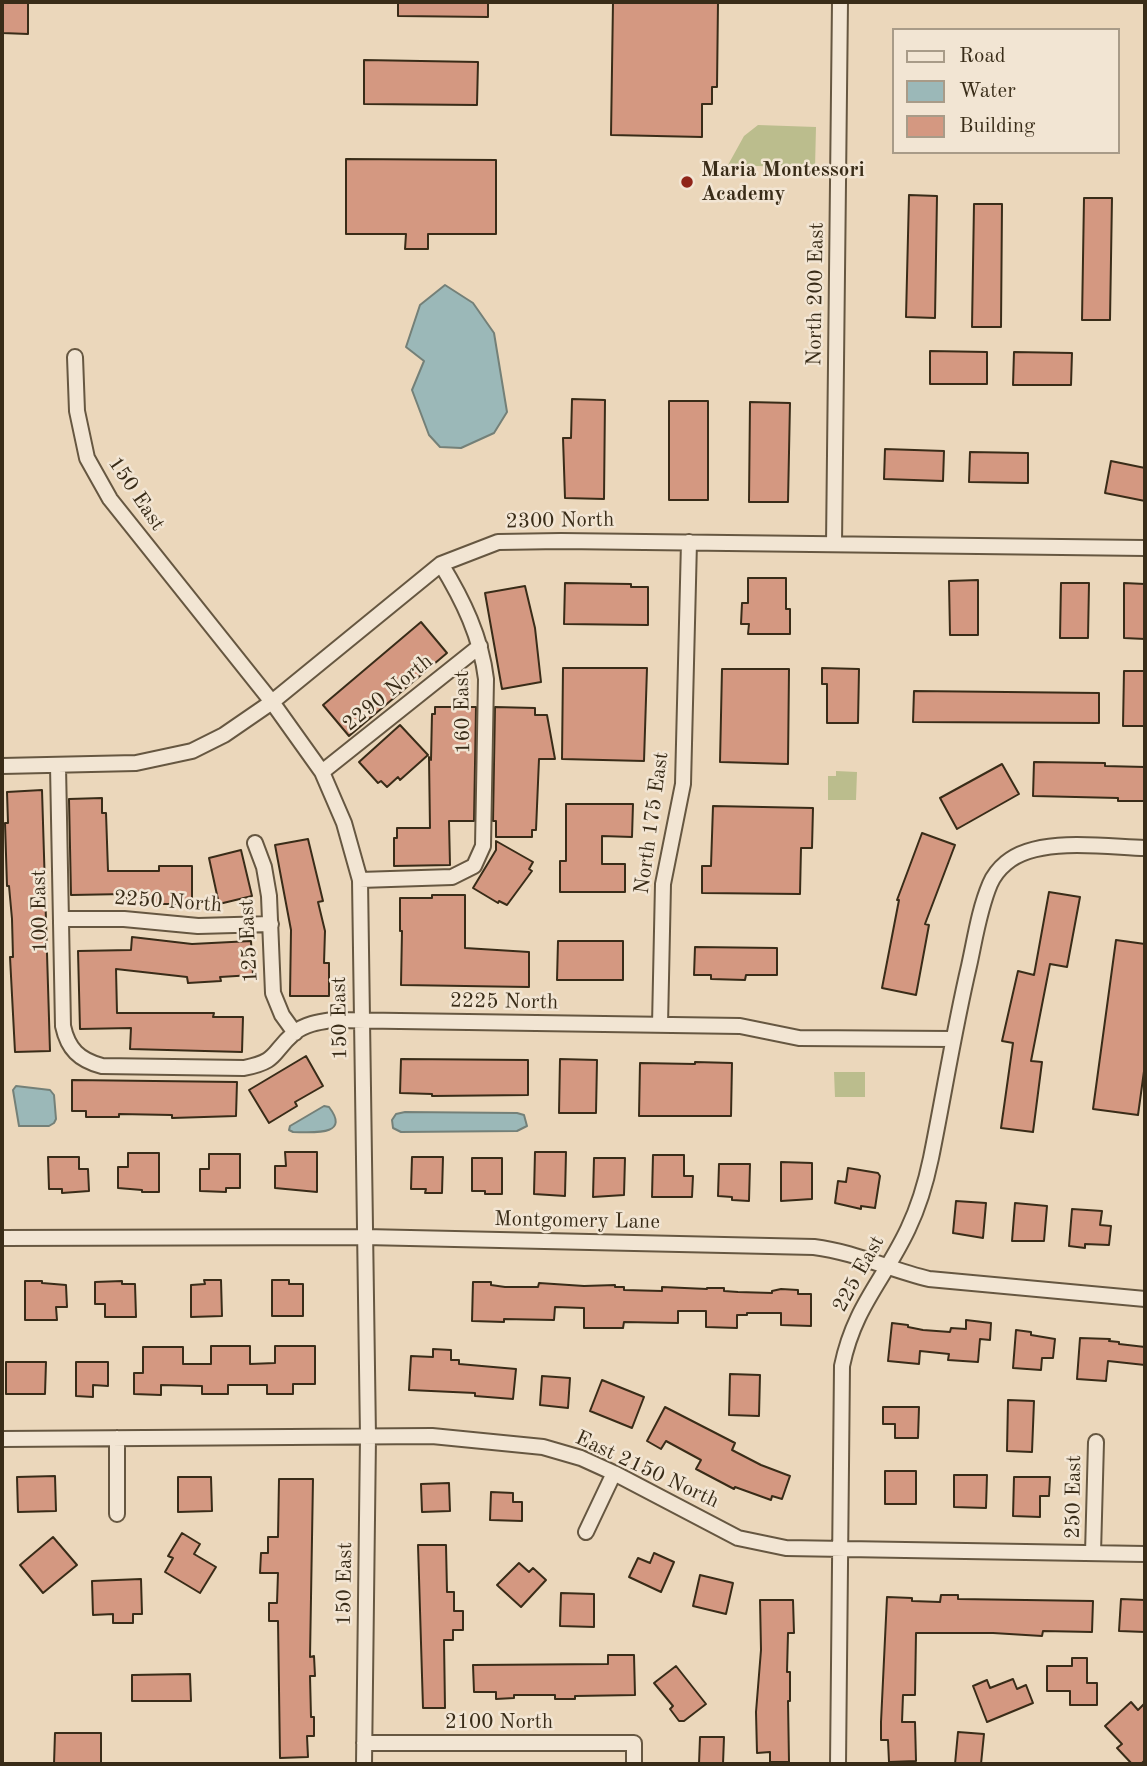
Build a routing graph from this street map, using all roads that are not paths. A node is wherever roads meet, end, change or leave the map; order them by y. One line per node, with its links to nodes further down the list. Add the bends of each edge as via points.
1 (840, 2): 4 (street, North 200 East)
2 (75, 358): 8 (street, 150 East, via 76,411 87,458 110,499)
3 (689, 542): 4 (street, 2300 North); 6 (street, 2300 North, via 498,542); 18 (street, North 175 East, via 683,784 663,884)
4 (834, 544): 5 (street, 2300 North)
5 (1145, 548)
6 (441, 564): 7 (street, 160 East); 8 (street, 2300 North)
7 (480, 646): 11 (street, 2290 North); 14 (street, 160 East, via 485,679 483,846 474,866 452,877)
8 (272, 702): 10 (street, 2300 North, via 192,751 136,763); 11 (street, 150 East)
9 (2, 766): 10 (street, 2300 North)
10 (58, 766): 15 (street, 100 East)
11 (322, 772): 14 (street, 150 East, via 344,823)
12 (254, 842): 16 (street, 125 East, via 265,877)
13 (1145, 848): 20 (street, 225 East, via 1054,846 1027,851 1006,862 991,881 983,904)
14 (360, 880): 17 (street, 150 East)
15 (61, 919): 16 (street, 2250 North, via 198,926); 21 (street, 100 East, via 63,1026)
16 (271, 924): 19 (street, 125 East, via 273,993)
17 (361, 1021): 18 (street, 2225 North); 19 (street, 2225 North, via 313,1023); 22 (street, 150 East)
18 (660, 1025): 20 (street, 2225 North, via 740,1027 799,1038)
19 (295, 1033): 21 (street, 2225 North, via 262,1065 244,1068 102,1066)
20 (952, 1039): 24 (street, 225 East, via 921,1197 908,1231)
21 (74, 1053)
22 (365, 1237): 23 (street, Montgomery Lane); 24 (street, Montgomery Lane, via 814,1247); 26 (street, 150 East)
23 (2, 1238)
24 (886, 1267): 25 (street, Montgomery Lane, via 952,1282); 33 (street, 225 East, via 853,1326 842,1366)
25 (1145, 1299)
26 (368, 1437): 27 (street, East 2150 North); 30 (street, East 2150 North, via 432,1436 543,1447); 36 (street, 150 East)
27 (117, 1438): 28 (street, East 2150 North); 31 (street)
28 (2, 1440)
29 (1096, 1442): 34 (street, 250 East)
30 (614, 1473): 32 (street); 33 (street, East 2150 North, via 738,1538 786,1548)
31 (117, 1514)
32 (586, 1532)
33 (841, 1549): 34 (street, East 2150 North); 39 (street, 225 East)
34 (1093, 1553): 35 (street, East 2150 North)
35 (1145, 1554)
36 (364, 1743): 37 (street, 150 East); 38 (street, 2100 North, via 634,1743)
37 (364, 1764)
38 (634, 1764)
39 (838, 1764)

